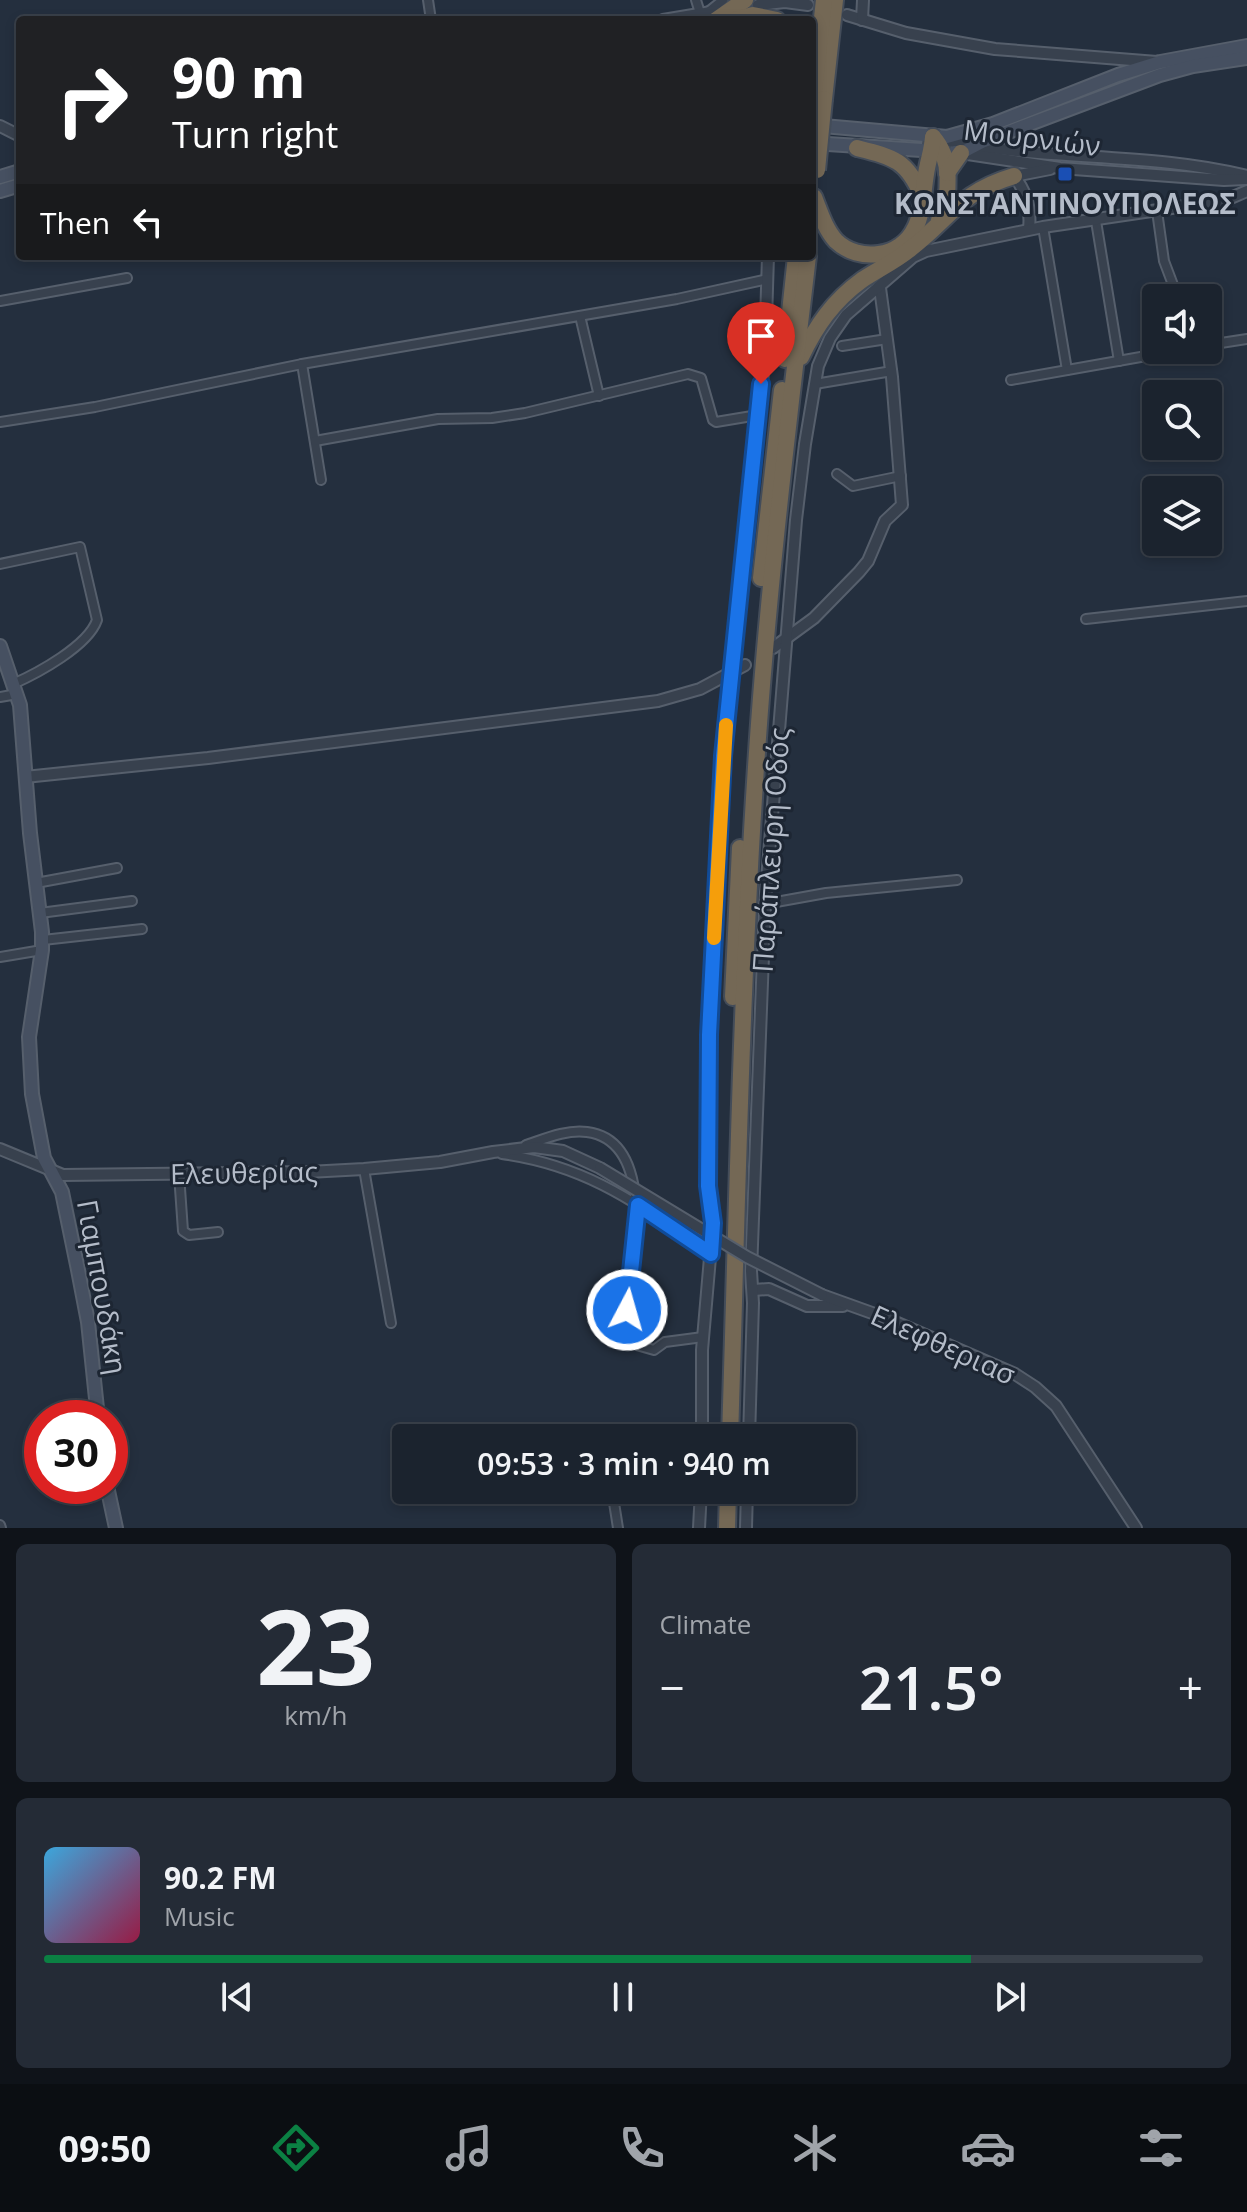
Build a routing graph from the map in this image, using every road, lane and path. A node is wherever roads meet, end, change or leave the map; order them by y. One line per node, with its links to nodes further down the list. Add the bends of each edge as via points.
1 (696, 0): 7 (street)
2 (723, 0): 7 (street)
3 (835, 0): 15 (highway)
4 (863, 0): 9 (street)
5 (751, 3): 6 (street); 7 (highway)
6 (816, 3)
7 (710, 14)
8 (847, 15): 9 (street)
9 (862, 20): 11 (street, via 983,47)
10 (1247, 46): 13 (main road)
11 (1112, 58): 13 (street); 14 (street)
12 (1247, 58): 14 (main road)
13 (1160, 62): 14 (main road)
14 (1120, 81): 18 (main road, via 947,137); 20 (main road)
15 (816, 103): 25 (highway, bridge)
16 (816, 126): 18 (main road)
17 (816, 143): 19 (main road, Μουρνιών)
18 (936, 146): 19 (main road, Μουρνιών); 20 (main road, Μουρνιών); 22 (highway); 27 (highway)
19 (857, 148): 27 (highway, via 899,161)
20 (967, 150): 21 (street, Μουρνιών); 22 (highway); 24 (street, Μουρνιών, via 1155,162)
21 (1060, 168): 23 (street); 24 (street, Μουρνιών, via 1224,180)
22 (947, 173): 31 (highway, via 945,205)
23 (1014, 176): 31 (highway, via 973,193); 33 (street, via 1029,206)
24 (1247, 177)
25 (816, 179)
26 (1247, 191): 29 (street, Παράπλευρη Οδός, via 1226,200)
27 (922, 196): 28 (highway, via 916,228 890,251 873,256 835,240)
28 (816, 202)
29 (1157, 211): 30 (street, Παράπλευρη Οδός); 39 (street)
30 (1096, 221): 32 (street, Παράπλευρη Οδός); 48 (street)
31 (937, 225): 50 (highway, via 829,309)
32 (1043, 227): 33 (street, Παράπλευρη Οδός); 51 (street)
33 (1029, 229): 40 (street, Παράπλευρη Οδός, via 926,251)
34 (768, 260): 38 (street, Παράπλευρη Οδός)
35 (796, 260): 98 (highway, via 761,581 738,878)
36 (808, 260): 50 (highway)
37 (127, 278): 41 (street)
38 (768, 279): 42 (street); 56 (street, Παράπλευρη Οδός)
39 (1173, 284)
40 (880, 288): 43 (street); 54 (street, Παράπλευρη Οδός, via 837,326 824,348)
41 (0, 301)
42 (580, 316): 49 (street); 55 (street)
43 (887, 339): 46 (street); 52 (street)
44 (1247, 339): 45 (street)
45 (1222, 343)
46 (842, 346)
47 (1142, 357): 48 (street)
48 (1119, 361): 51 (street)
49 (302, 364): 57 (street); 58 (street)
50 (795, 370): 99 (highway, via 770,598 750,859)
51 (1067, 370): 53 (street)
52 (892, 371): 54 (street); 60 (street)
53 (1011, 380)
54 (815, 384): 65 (street, Παράπλευρη Οδός)
55 (599, 396): 56 (street, via 677,375 696,375 704,383 716,422); 58 (street, via 509,416 438,419)
56 (758, 415): 69 (street, Παράπλευρη Οδός)
57 (0, 422)
58 (315, 441): 61 (street)
59 (837, 474): 60 (street, via 853,486)
60 (901, 476): 65 (street, via 901,509 882,526 868,561)
61 (321, 480)
62 (0, 564): 70 (street, via 80,547 97,620 72,649)
63 (1247, 601): 64 (street)
64 (1086, 619)
65 (786, 640): 67 (street); 77 (street, Παράπλευρη Οδός)
66 (0, 646): 70 (main road, Γιαμπουδάκη)
67 (773, 648)
68 (745, 665): 69 (street)
69 (733, 672): 72 (street, via 658,701); 91 (street, Παράπλευρη Οδός, via 723,756 709,1035)
70 (15, 689): 71 (street); 72 (main road, Γιαμπουδάκη)
71 (0, 697)
72 (25, 777): 75 (main road, Γιαμπουδάκη)
73 (117, 868): 75 (street)
74 (957, 880): 77 (street)
75 (36, 883): 78 (main road, Γιαμπουδάκη)
76 (132, 901): 78 (street)
77 (765, 904): 92 (street, Παράπλευρη Οδός)
78 (40, 913): 80 (main road, Γιαμπουδάκη)
79 (142, 929): 80 (street)
80 (42, 945): 81 (street); 86 (main road, Γιαμπουδάκη, via 28,1050)
81 (0, 957)
82 (519, 1148): 84 (street, Ελευθερίας); 85 (street, Ελευθερίας, via 563,1151); 89 (street, via 578,1132 597,1135 623,1153)
83 (0, 1149): 86 (street, Ελευθερίας)
84 (491, 1152): 87 (street, Ελευθερίας); 89 (street, via 560,1166 593,1178)
85 (600, 1168): 93 (street, Ελεφθεριασ, bridge, via 747,1257)
86 (48, 1169): 88 (street, Ελευθερίας, via 63,1175); 96 (main road, Γιαμπουδάκη, via 62,1192 88,1322)
87 (364, 1169): 88 (street, Ελευθερίας); 94 (street)
88 (179, 1174): 90 (street, via 183,1231)
89 (638, 1205): 91 (street); 95 (street, via 626,1342 654,1350 665,1342)
90 (218, 1232)
91 (711, 1254): 95 (street, Παράπλευρη Οδός)
92 (753, 1290): 93 (street, via 769,1289 807,1306); 100 (street, Παράπλευρη Οδός)
93 (849, 1305): 113 (street, Ελεφθεριασ, via 1035,1387 1056,1406)
94 (391, 1323)
95 (703, 1337): 97 (street, Παράπλευρη Οδός)
96 (96, 1400)
97 (702, 1424)
98 (719, 1424)
99 (730, 1424)
100 (749, 1424)
101 (111, 1504): 107 (main road)
102 (614, 1504): 108 (street)
103 (700, 1504): 109 (street)
104 (717, 1504): 110 (highway)
105 (728, 1504): 111 (highway)
106 (747, 1504): 112 (street)
107 (116, 1528)
108 (618, 1528)
109 (699, 1528)
110 (716, 1528)
111 (727, 1528)
112 (746, 1528)
113 (1136, 1528)

